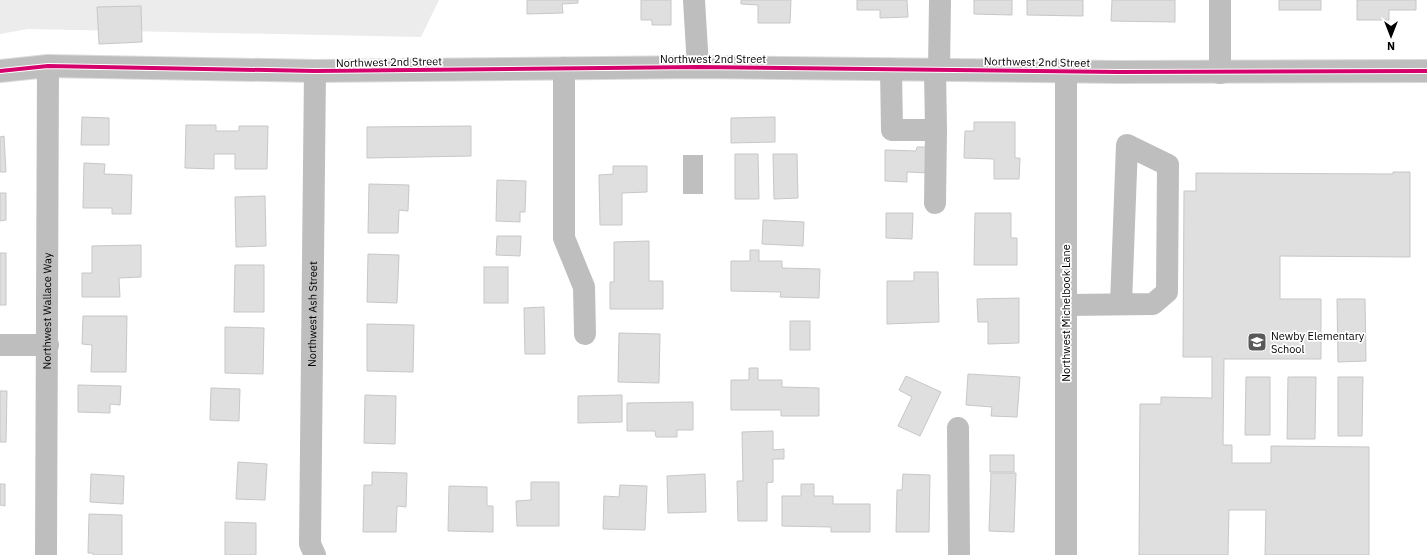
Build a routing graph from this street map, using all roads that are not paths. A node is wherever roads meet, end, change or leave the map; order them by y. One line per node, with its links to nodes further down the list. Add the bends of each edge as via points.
1 (694, 0): 5 (street)
2 (940, 0): 8 (street)
3 (1220, 0): 13 (street)
4 (48, 66): 9 (street, Northwest 2nd Street); 11 (street, Northwest 2nd Street); 20 (street, Northwest Wallace Way)
5 (698, 67): 6 (street, Northwest 2nd Street); 7 (street, Northwest 2nd Street)
6 (564, 68): 11 (street, Northwest 2nd Street); 18 (street, via 564,238 584,287)
7 (891, 69): 8 (street, Northwest 2nd Street); 14 (street, via 892,130)
8 (937, 70): 12 (street, Northwest 2nd Street); 14 (street)
9 (0, 71)
10 (1427, 71): 13 (street, Northwest 2nd Street)
11 (315, 72): 23 (street, Northwest Ash Street, via 310,544)
12 (1066, 72): 13 (street, Northwest 2nd Street); 17 (street, Northwest Michelbook Lane)
13 (1220, 72)
14 (936, 130): 15 (street)
15 (935, 203)
16 (1121, 304): 16 (street, via 1153,304 1168,292 1168,165 1127,145); 17 (street)
17 (1066, 305): 25 (street, Northwest Michelbook Lane)
18 (585, 334)
19 (0, 345): 20 (street)
20 (48, 345): 22 (street, Northwest Wallace Way)
21 (958, 428): 24 (street)
22 (46, 555)
23 (315, 555)
24 (959, 555)
25 (1066, 555)

